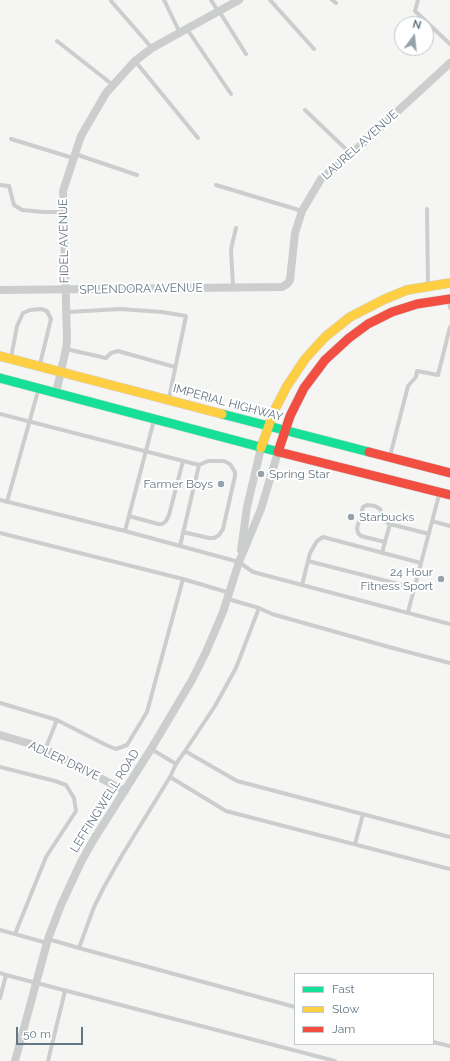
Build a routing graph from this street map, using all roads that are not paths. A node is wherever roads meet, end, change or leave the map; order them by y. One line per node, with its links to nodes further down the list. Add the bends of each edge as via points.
1 (164, 0): 8 (lane)
2 (212, 0): 7 (lane)
3 (239, 0): 7 (street, FIDEL AVENUE)
4 (270, 0): 12 (lane)
5 (418, 0): 10 (lane, via 415,11)
6 (111, 1): 11 (lane)
7 (219, 12): 8 (street, FIDEL AVENUE); 13 (lane)
8 (184, 31): 11 (street, FIDEL AVENUE); 17 (lane)
9 (57, 41): 16 (lane)
10 (450, 44)
11 (152, 48): 14 (street, FIDEL AVENUE)
12 (314, 49)
13 (246, 54)
14 (135, 61): 16 (street, FIDEL AVENUE); 19 (lane)
15 (450, 63): 21 (street, LAUREL AVENUE)
16 (113, 86): 22 (street, FIDEL AVENUE, via 106,93 81,136)
17 (231, 94)
18 (305, 110): 21 (lane)
19 (198, 138)
20 (10, 139): 22 (lane)
21 (350, 154): 27 (street, LAUREL AVENUE, via 321,179)
22 (74, 156): 23 (lane); 28 (street, FIDEL AVENUE, via 63,191)
23 (137, 176)
24 (0, 184): 28 (lane, via 9,186 14,205 22,210)
25 (216, 185): 27 (lane)
26 (427, 209): 31 (lane)
27 (302, 211): 33 (street, LAUREL AVENUE, via 295,233 290,280)
28 (64, 212): 35 (street, FIDEL AVENUE)
29 (236, 228): 32 (lane, via 231,249)
30 (450, 283): 31 (main road, LEFFINGWELL ROAD)
31 (428, 286): 52 (main road, LEFFINGWELL ROAD, via 407,290 375,303 329,333 300,367 280,398)
32 (233, 287): 33 (street, SPLENDORA AVENUE); 35 (street, SPLENDORA AVENUE)
33 (282, 287)
34 (0, 290): 35 (street, SPLENDORA AVENUE)
35 (65, 290): 37 (street, FIDEL AVENUE)
36 (450, 302): 53 (main road, LEFFINGWELL ROAD, via 417,304 392,312 368,324 349,338 324,360 312,375)
37 (67, 312): 39 (street, FIDEL AVENUE); 43 (lane, via 120,309 186,316)
38 (450, 327): 57 (lane, via 438,375 417,371 416,377 408,386)
39 (66, 349): 43 (lane, via 106,358 118,351); 44 (street, FIDEL AVENUE)
40 (0, 356): 41 (main road, IMPERIAL HIGHWAY)
41 (11, 359): 42 (main road, IMPERIAL HIGHWAY); 42 (lane, via 17,326 23,313 41,309 47,311 52,319)
42 (39, 366): 44 (main road, IMPERIAL HIGHWAY)
43 (175, 367): 48 (lane)
44 (61, 372): 47 (street, FIDEL AVENUE); 48 (main road, IMPERIAL HIGHWAY)
45 (0, 378): 46 (main road)
46 (38, 389): 47 (main road); 51 (lane)
47 (56, 394): 50 (main road)
48 (168, 400): 52 (main road, IMPERIAL HIGHWAY)
49 (0, 414): 51 (lane)
50 (154, 420): 54 (main road); 55 (lane)
51 (30, 422): 55 (lane); 64 (lane)
52 (268, 426): 53 (main road, IMPERIAL HIGHWAY); 54 (main road, LEFFINGWELL ROAD)
53 (285, 430): 56 (main road, LEFFINGWELL ROAD); 57 (main road, IMPERIAL HIGHWAY)
54 (261, 448): 56 (main road); 77 (street, LEFFINGWELL ROAD, via 247,507)
55 (145, 451): 58 (lane); 65 (lane)
56 (278, 452): 61 (main road); 77 (street, LEFFINGWELL ROAD, via 260,509)
57 (390, 458): 60 (main road, IMPERIAL HIGHWAY)
58 (183, 461): 59 (lane); 65 (lane, via 166,521 158,524)
59 (199, 465): 71 (lane); 71 (lane, via 208,461 224,461 230,464 235,472 223,530 214,538)
60 (450, 473)
61 (439, 492): 62 (main road); 66 (lane)
62 (450, 495)
63 (0, 500): 64 (lane)
64 (8, 502): 69 (lane)
65 (129, 516): 69 (lane)
66 (432, 521): 68 (lane); 72 (lane)
67 (390, 524): 72 (lane); 73 (lane); 73 (lane, via 382,519 380,509 367,505 363,507 358,533)
68 (450, 526)
69 (125, 531): 74 (lane)
70 (0, 532): 79 (lane)
71 (183, 532): 74 (lane)
72 (429, 534): 78 (lane)
73 (385, 542): 75 (lane)
74 (180, 546): 77 (lane)
75 (382, 553): 76 (lane, via 323,537 317,541); 78 (lane)
76 (308, 561): 80 (lane); 81 (lane)
77 (238, 562): 80 (lane, via 253,572); 82 (street, LEFFINGWELL ROAD)
78 (421, 563): 81 (lane)
79 (183, 579): 82 (lane); 88 (lane, via 147,712 127,745 116,749)
80 (302, 585): 84 (lane)
81 (414, 588): 84 (lane)
82 (229, 596): 83 (lane); 90 (street, LEFFINGWELL ROAD, via 219,624 192,680)
83 (259, 608): 86 (lane, via 389,648); 92 (lane, via 236,668 216,706)
84 (408, 612): 85 (lane)
85 (450, 624)
86 (450, 663)
87 (0, 703): 88 (lane)
88 (57, 720): 91 (lane)
89 (0, 735): 91 (street, ADLER DRIVE)
90 (151, 749): 93 (lane); 96 (street, LEFFINGWELL ROAD)
91 (45, 750): 96 (street, ADLER DRIVE)
92 (185, 751): 93 (lane); 97 (lane, via 237,781)
93 (176, 764): 95 (lane)
94 (0, 767): 102 (lane, via 66,785 74,798 76,811 46,857)
95 (170, 777): 99 (lane, via 226,811); 104 (lane, via 104,887)
96 (125, 791): 103 (street, LEFFINGWELL ROAD, via 81,862)
97 (363, 814): 98 (lane); 99 (lane)
98 (450, 837)
99 (355, 844): 100 (lane)
100 (450, 869)
101 (0, 930): 102 (lane)
102 (15, 934): 103 (lane)
103 (48, 941): 104 (lane); 107 (street, LEFFINGWELL ROAD)
104 (79, 948): 110 (lane)
105 (0, 973): 106 (lane)
106 (6, 975): 107 (lane); 109 (lane)
107 (36, 983): 108 (lane); 113 (street, LEFFINGWELL ROAD)
108 (65, 991): 114 (lane); 115 (lane)
109 (0, 998)
110 (294, 1007)
111 (434, 1042): 112 (lane)
112 (450, 1046)
113 (15, 1061)
114 (48, 1061)
115 (335, 1061)

